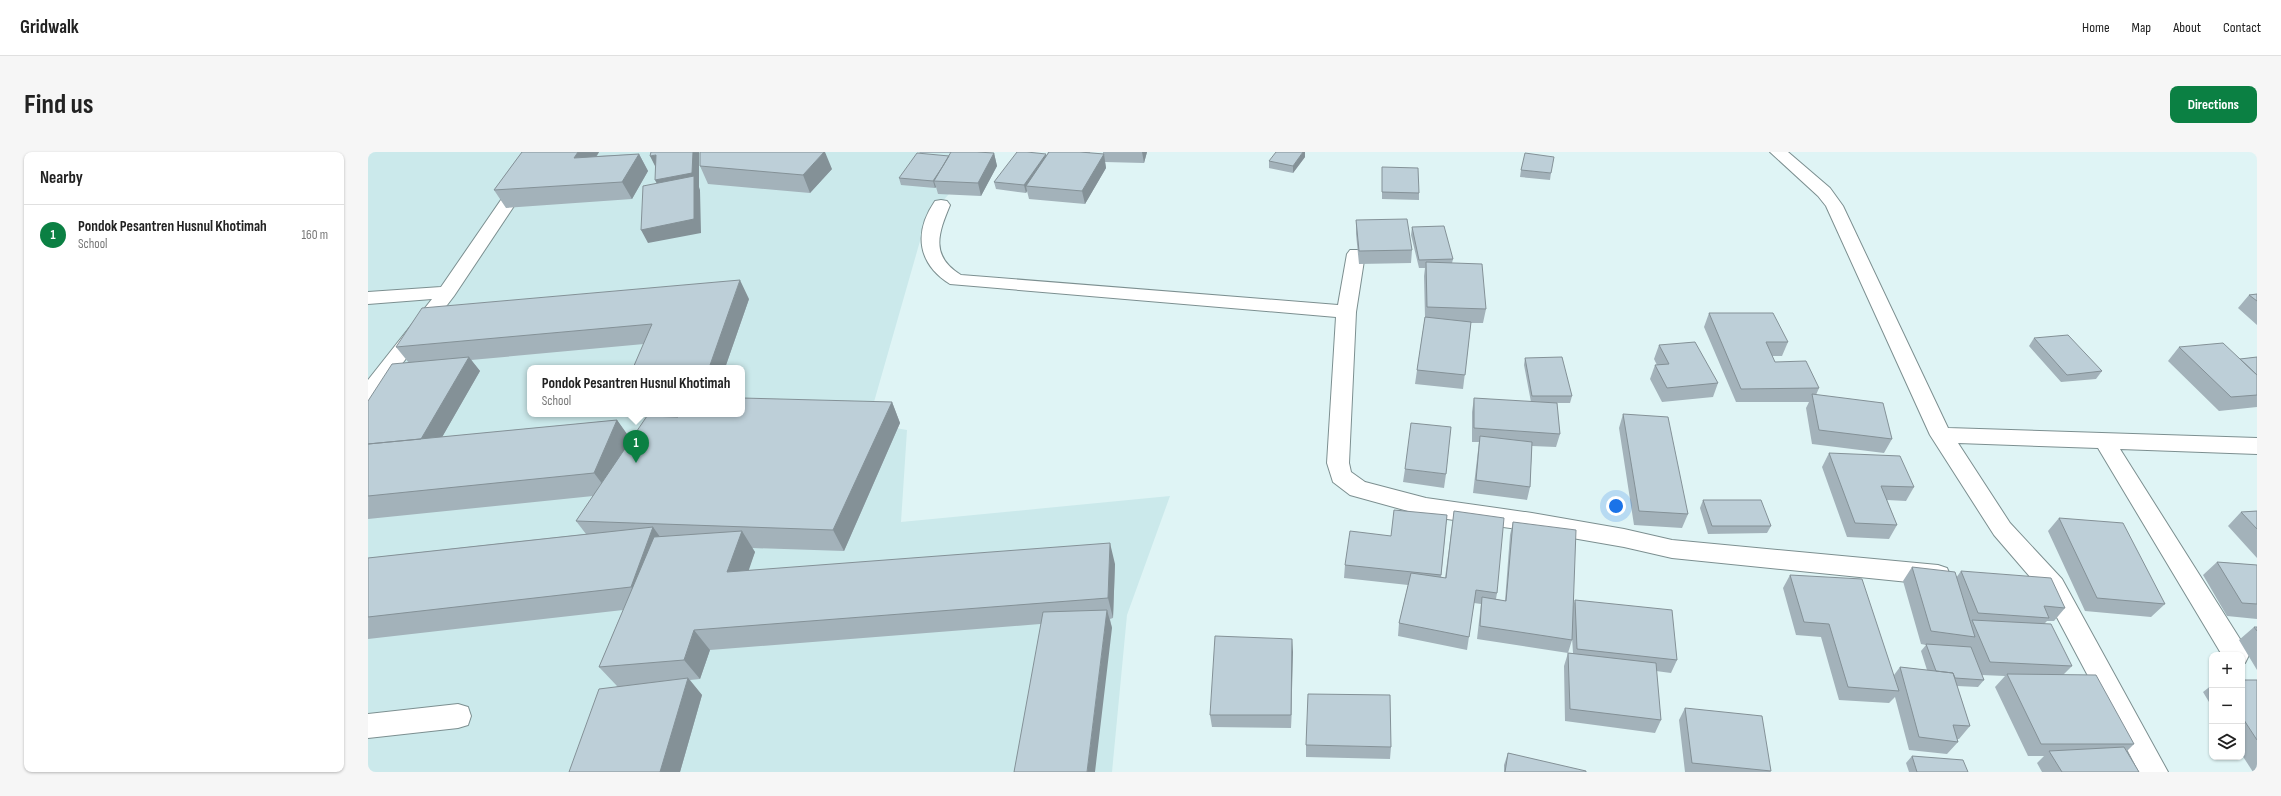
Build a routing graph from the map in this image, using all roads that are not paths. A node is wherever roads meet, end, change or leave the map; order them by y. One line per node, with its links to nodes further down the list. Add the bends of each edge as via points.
1 (542, 152): 5 (street)
2 (1778, 152): 9 (street, via 1812,180 1834,206)
3 (941, 205): 7 (street, via 930,232 932,257 945,274 957,280)
4 (1356, 254): 7 (street)
5 (447, 292): 6 (street); 8 (street)
6 (368, 298)
7 (1346, 312): 12 (street, via 1338,463 1341,476 1358,489 1426,507 1578,530 1672,549)
8 (368, 394)
9 (1941, 435): 10 (street); 14 (street, via 2002,529)
10 (2105, 442): 11 (street); 15 (street)
11 (2257, 446)
12 (1958, 577)
13 (2021, 583): 14 (street)
14 (2053, 586): 18 (street)
15 (2234, 652)
16 (458, 716): 17 (street)
17 (368, 726)
18 (2154, 772)

